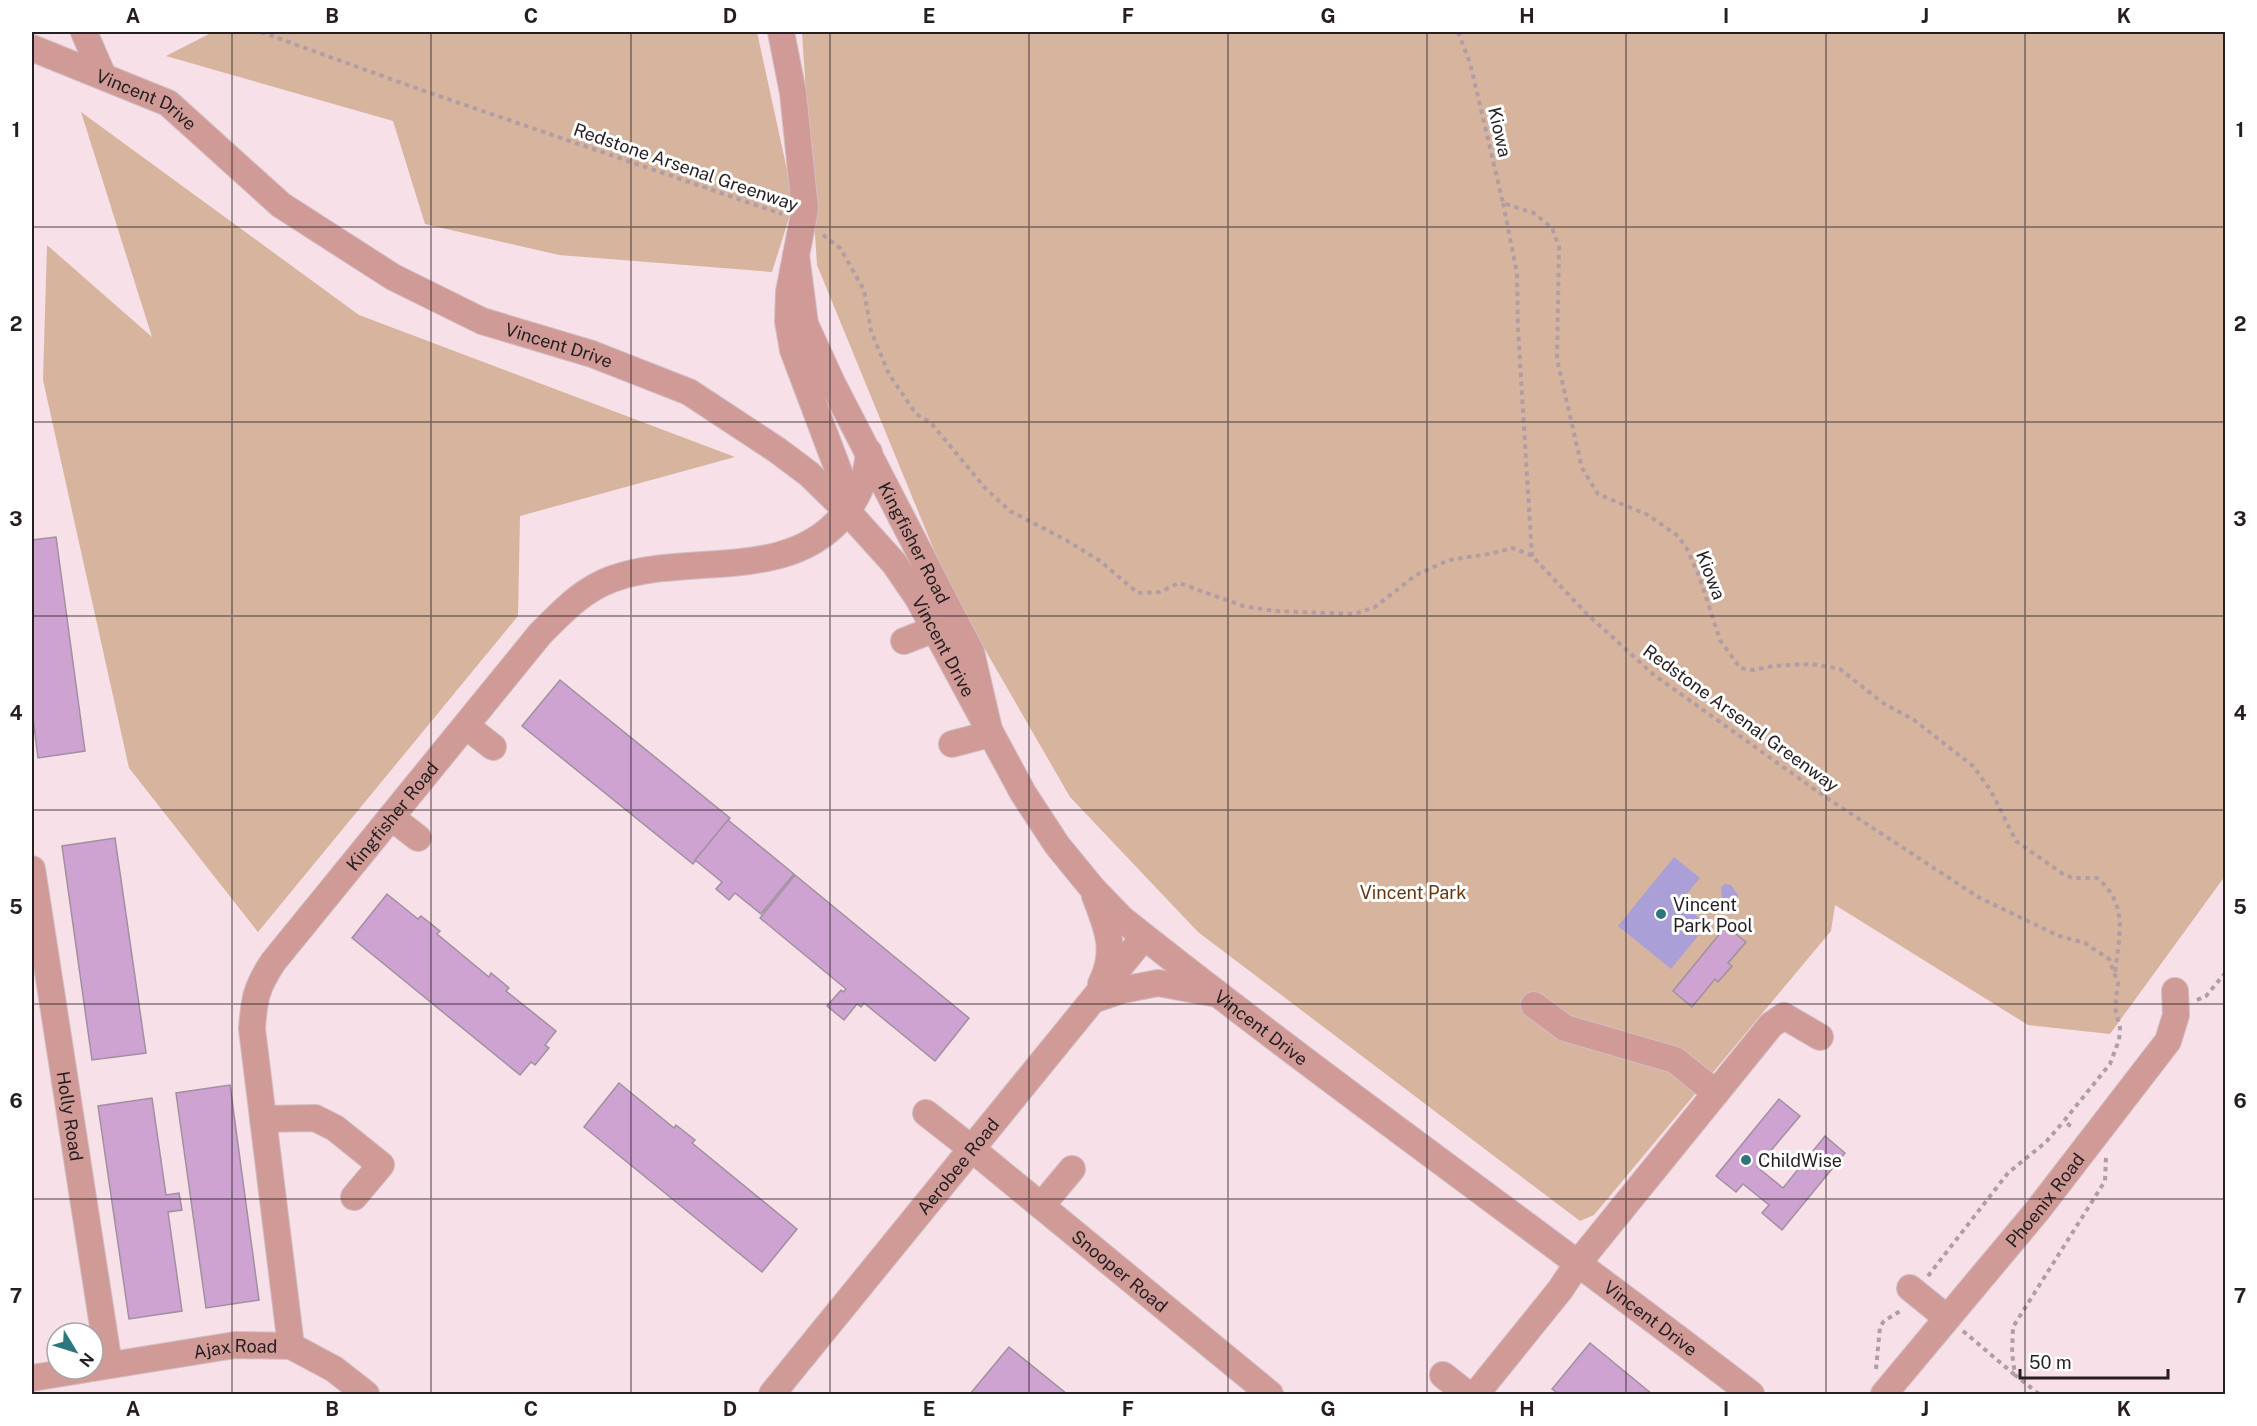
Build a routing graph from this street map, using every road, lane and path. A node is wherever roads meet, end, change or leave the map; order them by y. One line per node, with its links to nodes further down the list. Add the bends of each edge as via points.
1 (84, 32): 6 (street)
2 (261, 32): 8 (path, Redstone Arsenal Greenway)
3 (781, 32): 8 (street, Kingfisher Road, via 793,93)
4 (1458, 32): 7 (path, Kiowa, via 1470,63)
5 (32, 48): 6 (street, Vincent Drive)
6 (103, 76): 11 (street, Vincent Drive, via 168,103 281,205 393,277 482,321 592,354 689,392 809,474)
7 (1503, 203): 12 (path, via 1517,273); 25 (path, Kiowa, via 1534,213 1551,228 1559,247 1557,359 1582,468 1598,494 1648,515 1678,536 1699,576 1720,640 1740,668 1811,664 1840,669 1973,766 1991,790 2016,841 2063,874 2102,882 2111,891 2121,916)
8 (803, 221): 9 (street, Kingfisher Road); 12 (path, Redstone Arsenal Greenway, via 840,248 864,290 871,331 889,374 916,414 930,423 986,489 1011,511 1100,561 1138,593 1160,592 1179,583 1243,606 1354,614 1375,606 1416,575 1449,560 1513,548)
9 (796, 255): 10 (street, Kingfisher Road, via 805,324); 11 (street, Kingfisher Road, via 788,321 793,350 842,480)
10 (868, 452): 11 (street, Kingfisher Road, via 861,489); 16 (street, Kingfisher Road, via 971,652)
11 (847, 511): 13 (street, Vincent Drive, via 894,563); 15 (street, Kingfisher Road, via 828,534 779,557 645,571 612,579 576,599 540,634)
12 (1532, 556): 25 (path, Redstone Arsenal Greenway, via 1586,613 1654,675 1824,796 1978,897 2058,936 2085,942 2109,959)
13 (935, 629): 14 (street); 16 (street, Vincent Drive)
14 (904, 641)
15 (466, 726): 18 (street); 19 (street, Kingfisher Road)
16 (990, 734): 17 (street); 22 (street, Vincent Drive, via 1057,845)
17 (952, 744)
18 (493, 747)
19 (391, 817): 20 (street); 33 (street, Kingfisher Road, via 261,980 254,1000 252,1029)
20 (418, 838)
21 (32, 869): 43 (street, Holly Road)
22 (1093, 889): 23 (street, Vincent Drive); 27 (street, via 1110,939 1105,976)
23 (1144, 937): 26 (street, Vincent Drive); 27 (street, Aerobee Road)
24 (2226, 972): 28 (path, via 2206,996)
25 (2115, 974): 34 (path, via 2119,1040 2110,1064)
26 (1218, 995): 27 (street, via 1158,983); 40 (street, Vincent Drive)
27 (1092, 1000): 36 (street, Aerobee Road)
28 (2176, 1000): 35 (street, Phoenix Road, via 2168,1041)
29 (1534, 1005): 31 (street, via 1564,1028 1675,1060)
30 (1820, 1036): 31 (street, via 1784,1016 1771,1025)
31 (1716, 1093): 40 (street)
32 (926, 1113): 36 (street, Snooper Road)
33 (263, 1119): 38 (street, via 315,1118 335,1128 381,1165); 44 (street, Kingfisher Road)
34 (2064, 1122): 35 (path); 41 (path, via 2046,1143 2008,1173)
35 (2093, 1141): 42 (street, Phoenix Road); 47 (path, via 2106,1151 2105,1181 2013,1327)
36 (972, 1149): 39 (street, Snooper Road); 50 (street, Aerobee Road)
37 (1072, 1169): 39 (street)
38 (354, 1197)
39 (1041, 1206): 51 (street, Snooper Road)
40 (1578, 1263): 53 (street); 54 (street, Vincent Drive)
41 (1913, 1291): 42 (street); 48 (path, via 1902,1310 1880,1327 1876,1369)
42 (1947, 1318): 47 (path); 48 (street, Phoenix Road)
43 (90, 1321)
44 (291, 1346): 45 (street, Ajax Road, via 236,1345); 49 (street, Ajax Road, via 334,1369)
45 (105, 1367)
46 (1443, 1375): 52 (street)
47 (2015, 1375): 55 (path)
48 (1879, 1384)
49 (366, 1395)
50 (772, 1395)
51 (1269, 1395)
52 (1467, 1395)
53 (1476, 1395)
54 (1751, 1395)
55 (2039, 1395)

